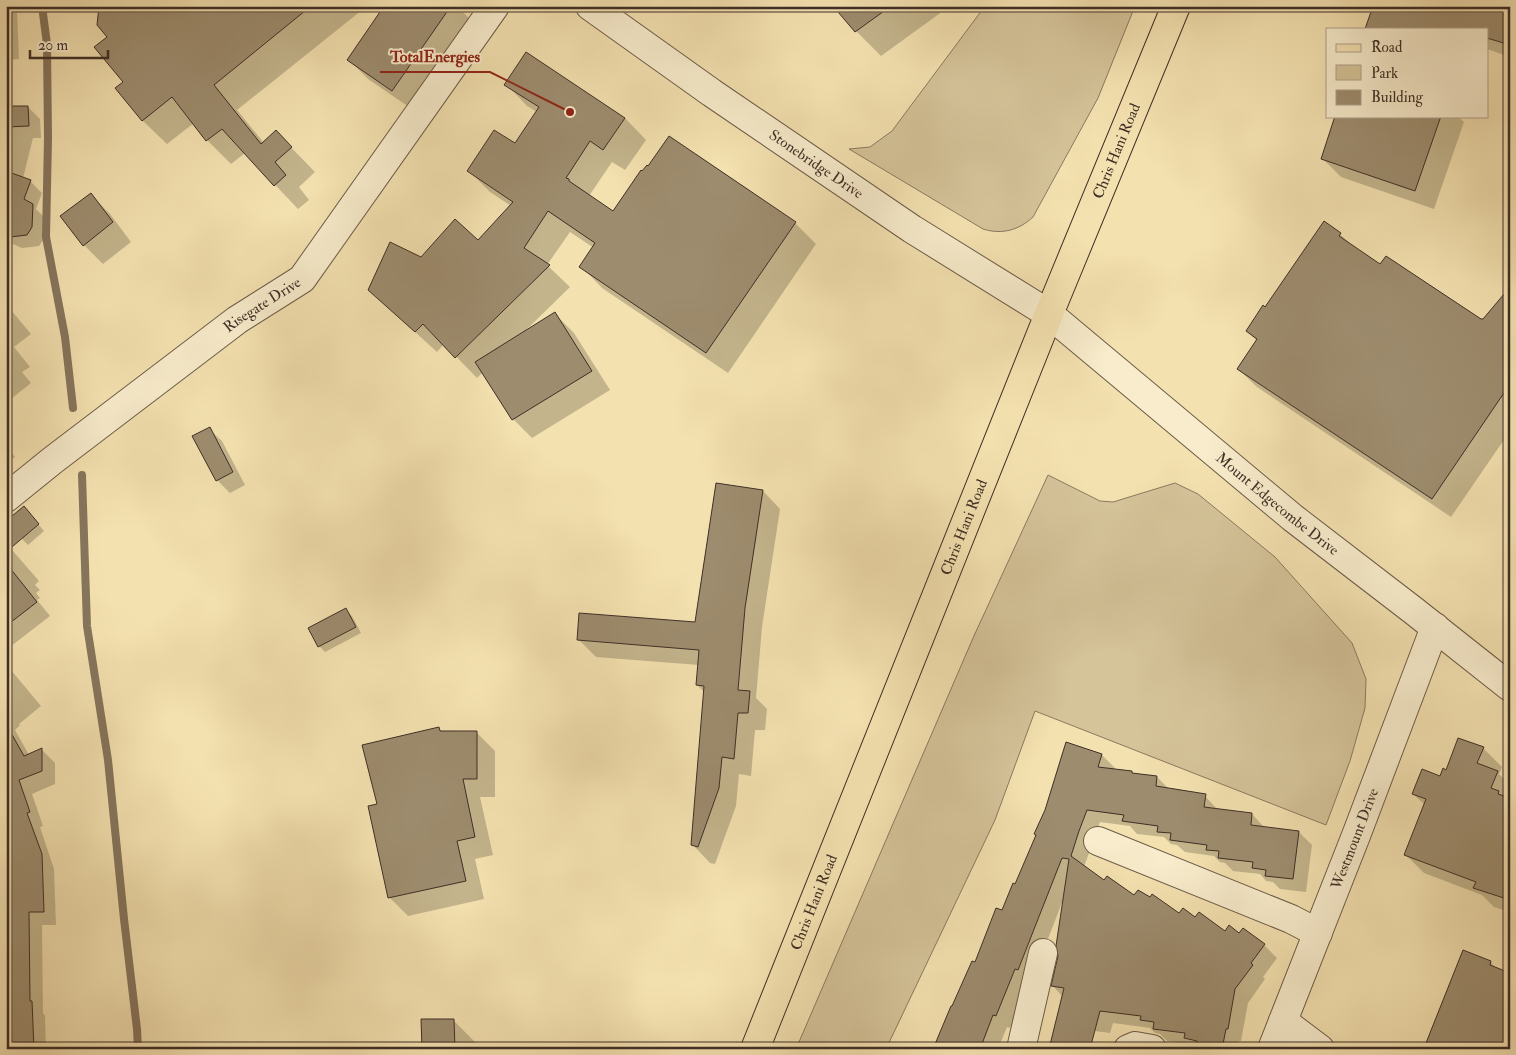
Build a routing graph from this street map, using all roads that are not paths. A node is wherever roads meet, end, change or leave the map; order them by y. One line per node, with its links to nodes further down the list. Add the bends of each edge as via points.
1 (495, 6): 5 (street, Risegate Drive, via 302,279 237,320)
2 (590, 6): 4 (street, Stonebridge Drive, via 912,229)
3 (1176, 6): 4 (main road, Chris Hani Road)
4 (1049, 314): 6 (street, Mount Edgecombe Drive, via 1286,512); 12 (main road, Chris Hani Road)
5 (6, 498)
6 (1435, 627): 7 (street, Mount Edgecombe Drive); 9 (street, Westmount Drive)
7 (1510, 688)
8 (1098, 841): 9 (street)
9 (1318, 932): 11 (street, Westmount Drive)
10 (1043, 953): 13 (street)
11 (1283, 1021): 16 (street, Westmount Drive); 17 (street)
12 (754, 1049)
13 (1022, 1049)
14 (1128, 1049): 15 (street, via 1135,1046)
15 (1152, 1049)
16 (1272, 1049)
17 (1320, 1049)

